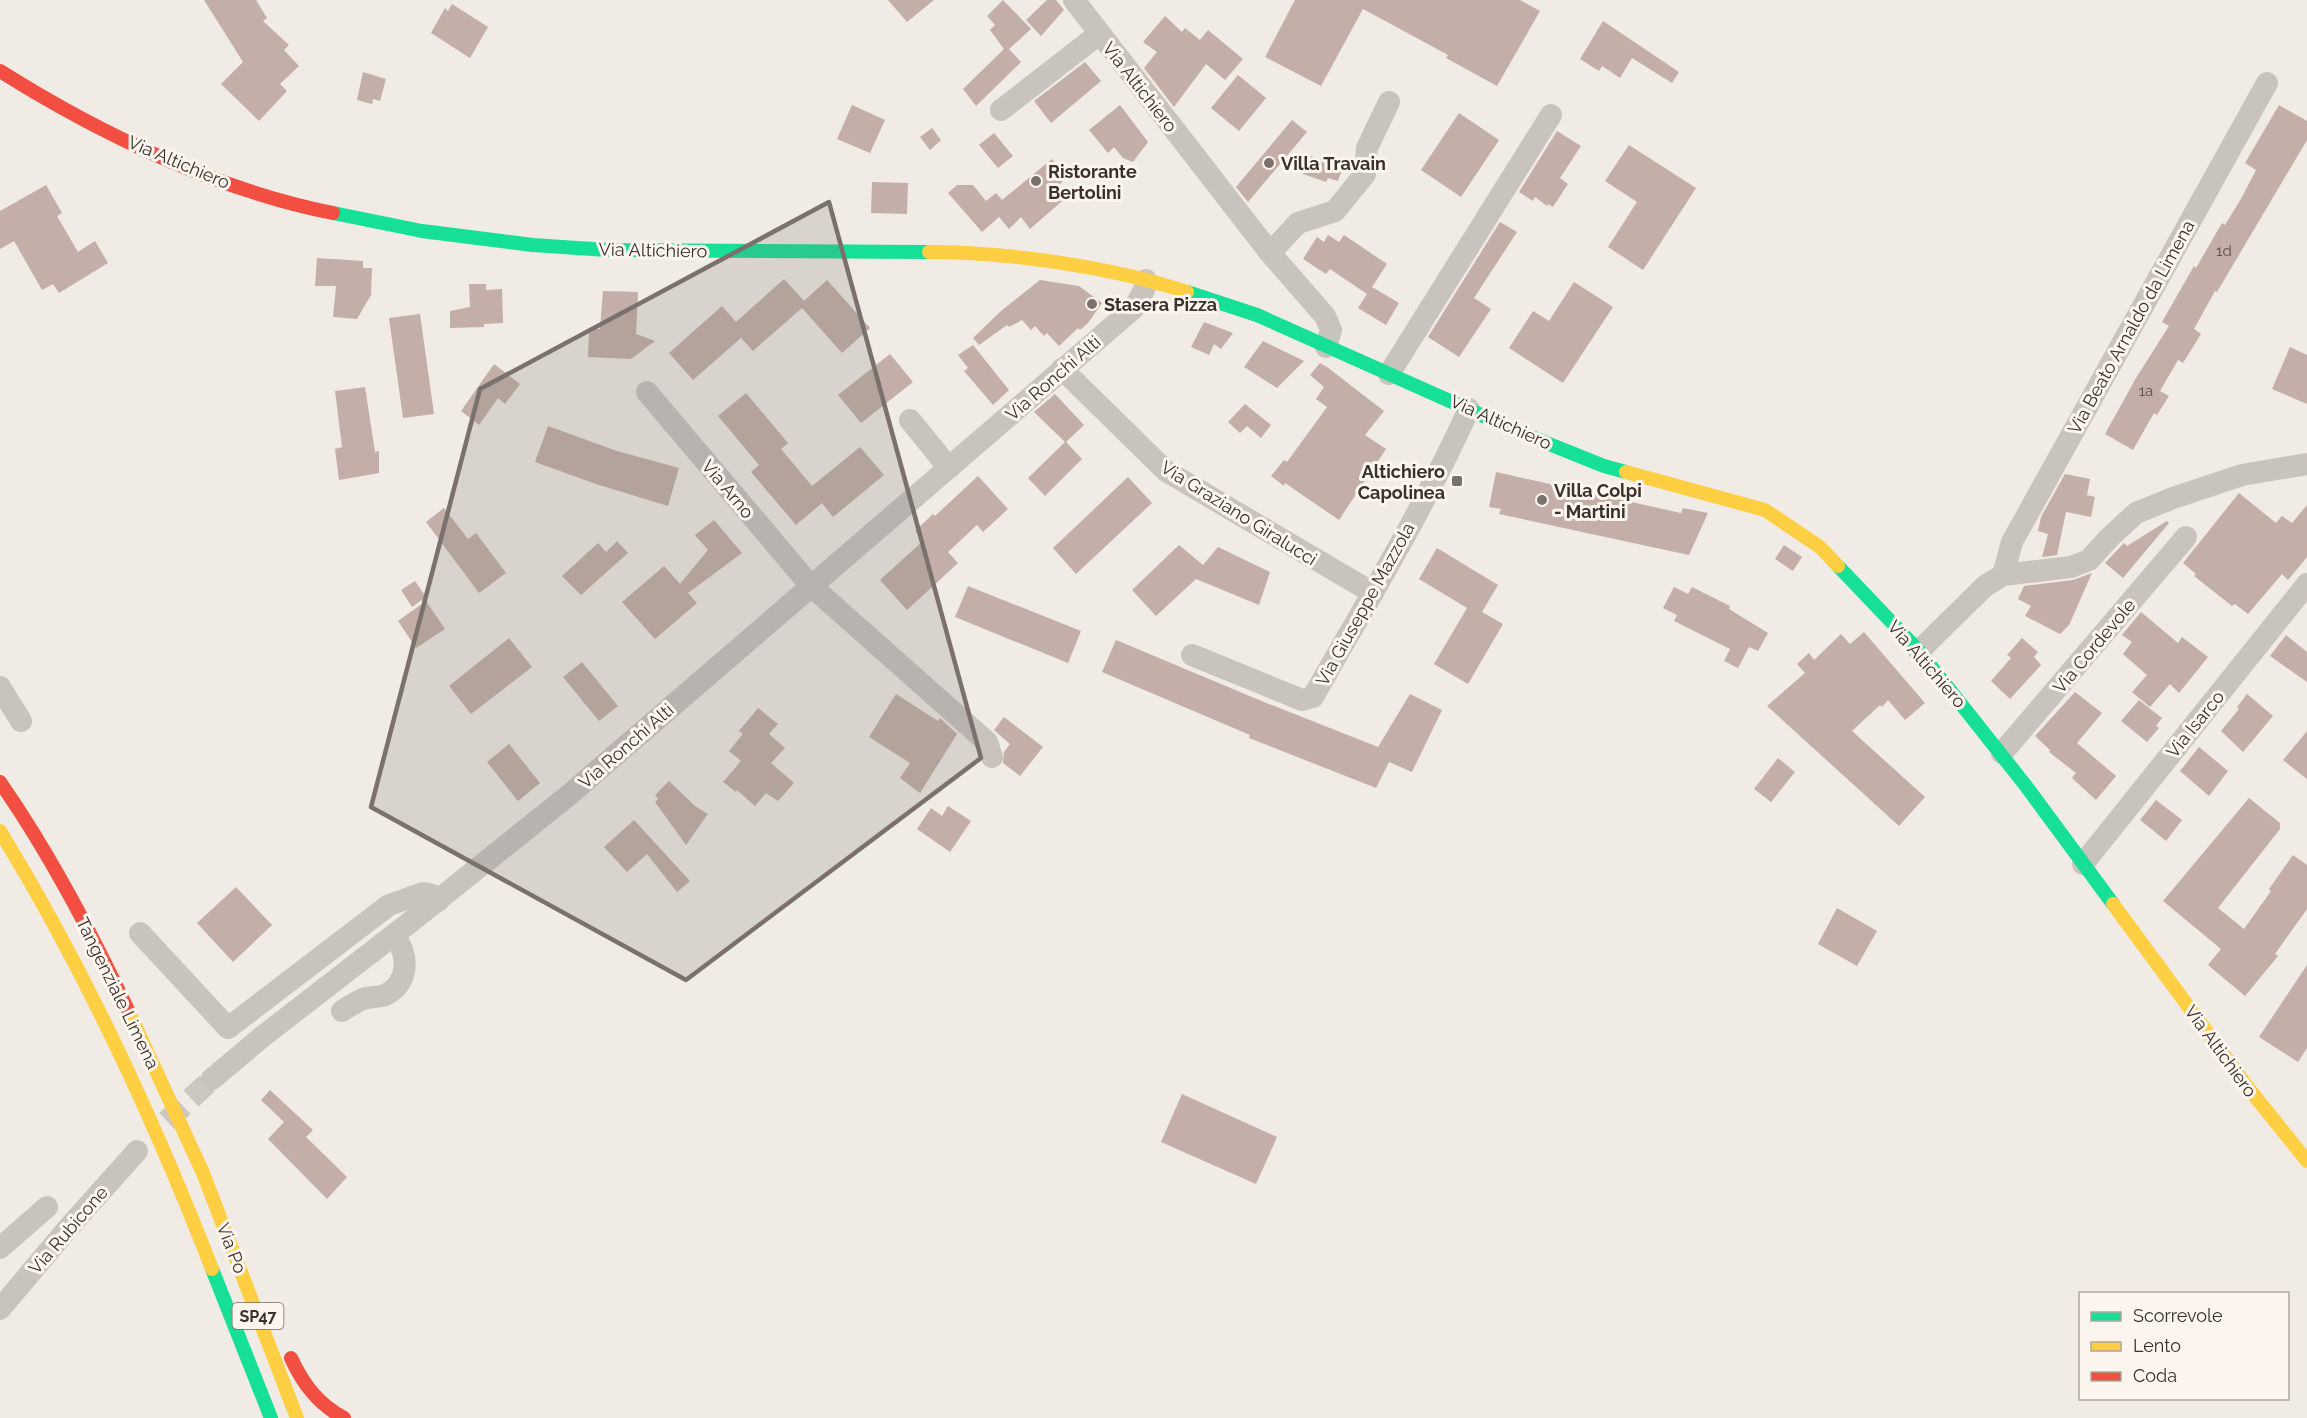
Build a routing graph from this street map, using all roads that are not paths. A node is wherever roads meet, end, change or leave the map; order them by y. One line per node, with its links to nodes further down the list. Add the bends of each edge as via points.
1 (1074, 0): 2 (street, Via Altichiero)
2 (1099, 34): 6 (street, Via Altichiero); 8 (street, Via Altichiero)
3 (0, 71): 9 (main road, Via Altichiero, via 146,151 233,186 321,211 422,231 607,250 951,252 1034,260)
4 (2267, 83): 19 (street, Via Beato Arnaldo da Limena, via 2012,542)
5 (1389, 102): 8 (street, via 1367,148 1365,174 1335,211 1298,223)
6 (1000, 110)
7 (1551, 115): 12 (street)
8 (1270, 253): 10 (street, Via Altichiero, via 1325,316 1331,330)
9 (1146, 280): 10 (main road, Via Altichiero, via 1257,315); 11 (street, Via Ronchi Alti, via 1134,308)
10 (1326, 347): 12 (main road, Via Altichiero)
11 (1062, 369): 17 (street, Via Ronchi Alti); 22 (street, Via Graziano Giralucci, via 1166,471)
12 (1389, 374): 14 (main road, Via Altichiero)
13 (647, 392): 21 (street, Via Arno)
14 (1469, 409): 22 (street, Via Giuseppe Mazzola); 23 (main road, Via Altichiero, via 1604,466 1765,510 1820,547)
15 (910, 420): 17 (street)
16 (2307, 464): 19 (street, via 2241,475 2136,513 2089,560 2071,567)
17 (949, 468): 21 (street, Via Ronchi Alti)
18 (2186, 537): 27 (street, Via Cordevole)
19 (2003, 575): 23 (street, via 1985,586)
20 (2307, 584): 31 (street, Via Isarco)
21 (810, 585): 28 (street, via 987,741); 32 (street, Via Ronchi Alti, via 569,795)
22 (1373, 593): 24 (street, Via Giuseppe Mazzola, via 1313,697 1302,700)
23 (1919, 651): 27 (main road, Via Altichiero)
24 (1192, 655)
25 (0, 687): 26 (street)
26 (21, 721)
27 (2002, 753): 31 (main road, Via Altichiero)
28 (992, 757)
29 (0, 782): 40 (main road, Tangenziale Limena, via 57,871 100,952)
30 (0, 831): 41 (main road, Tangenziale Limena, via 75,962 154,1126)
31 (2083, 864): 38 (main road, Via Altichiero)
32 (438, 901): 33 (street, via 423,892 389,905 228,1028); 34 (street, Via Ronchi Alti)
33 (140, 933)
34 (394, 936): 35 (street, via 405,960 404,974 397,986 384,996 356,1001); 36 (street, Via Ronchi Alti)
35 (342, 1011)
36 (212, 1079)
37 (137, 1151): 44 (street, Via Rubicone)
38 (2307, 1161)
39 (47, 1207): 42 (street, Via Rubicone)
40 (219, 1213): 43 (main road, via 247,1254); 47 (main road, Via Po / SP47)
41 (195, 1225): 46 (main road, Via Po / SP47)
42 (0, 1248)
43 (265, 1295)
44 (0, 1309)
45 (286, 1346): 48 (main road, via 311,1394)
46 (268, 1415)
47 (297, 1418)
48 (344, 1418)

